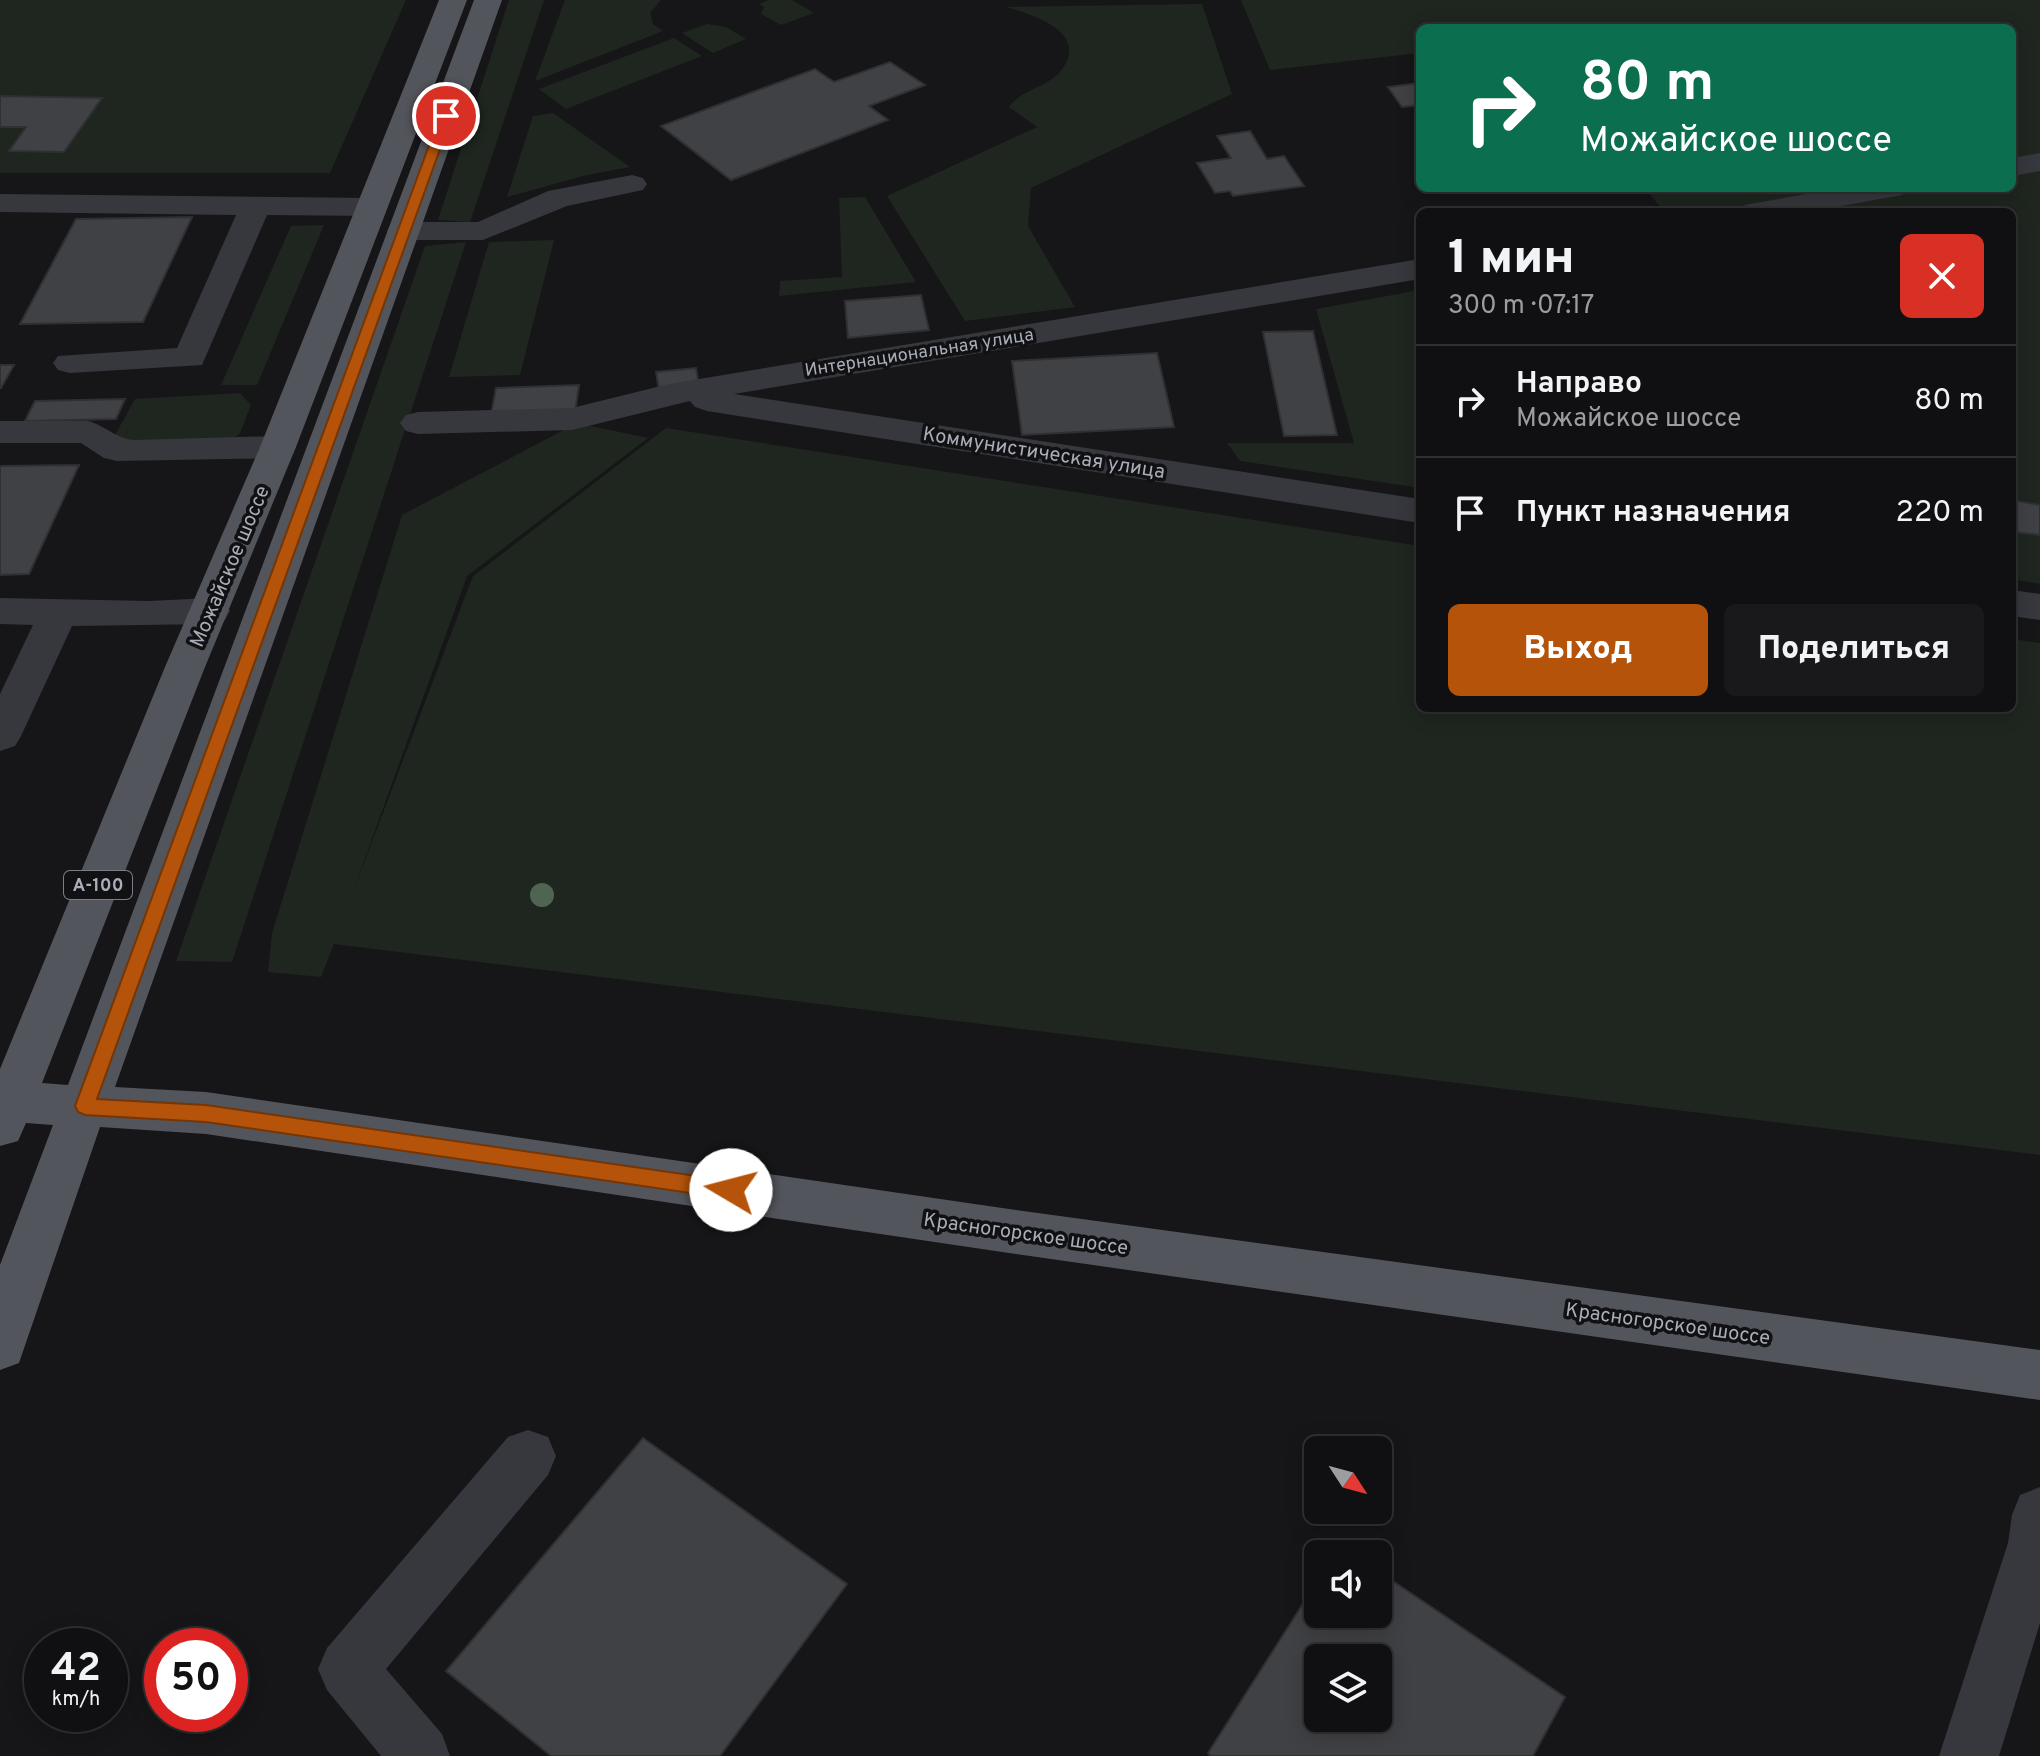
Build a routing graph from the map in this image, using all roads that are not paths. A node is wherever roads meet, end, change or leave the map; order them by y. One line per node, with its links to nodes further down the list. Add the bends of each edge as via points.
1 (453, 0): 9 (main road, Можайское шоссе / А-100)
2 (488, 0): 11 (main road, А-100)
3 (2040, 162): 4 (street)
4 (2016, 166)
5 (632, 184): 11 (street, via 559,198 483,231)
6 (1868, 192): 10 (street)
7 (0, 203): 8 (street)
8 (256, 205): 9 (street); 13 (street, via 190,358)
9 (372, 207): 17 (main road, Можайское шоссе / А-100)
10 (1778, 208)
11 (403, 231): 25 (main road, А-100)
12 (1416, 270): 14 (street, Интернациональная улица)
13 (70, 363)
14 (669, 394): 15 (street, Интернациональная улица, via 572,419); 18 (street, Коммунистическая улица)
15 (418, 423)
16 (0, 432): 17 (street, via 88,432 117,450 134,451)
17 (278, 447): 22 (main road, Можайское шоссе / А-100)
18 (1416, 510)
19 (2016, 604): 20 (street)
20 (2040, 607)
21 (0, 611): 23 (street)
22 (211, 611): 23 (street); 26 (main road, Можайское шоссе / А-100)
23 (59, 612): 24 (street)
24 (0, 736)
25 (85, 1106): 26 (main road, Красногорское шоссе); 27 (main road, А-100); 28 (main road, Красногорское шоссе, via 206,1113)
26 (4, 1111)
27 (0, 1346)
28 (2040, 1375)
29 (528, 1456): 31 (street, via 348,1669)
30 (2040, 1515): 32 (street, via 2036,1543)
31 (420, 1756)
32 (1969, 1756)

